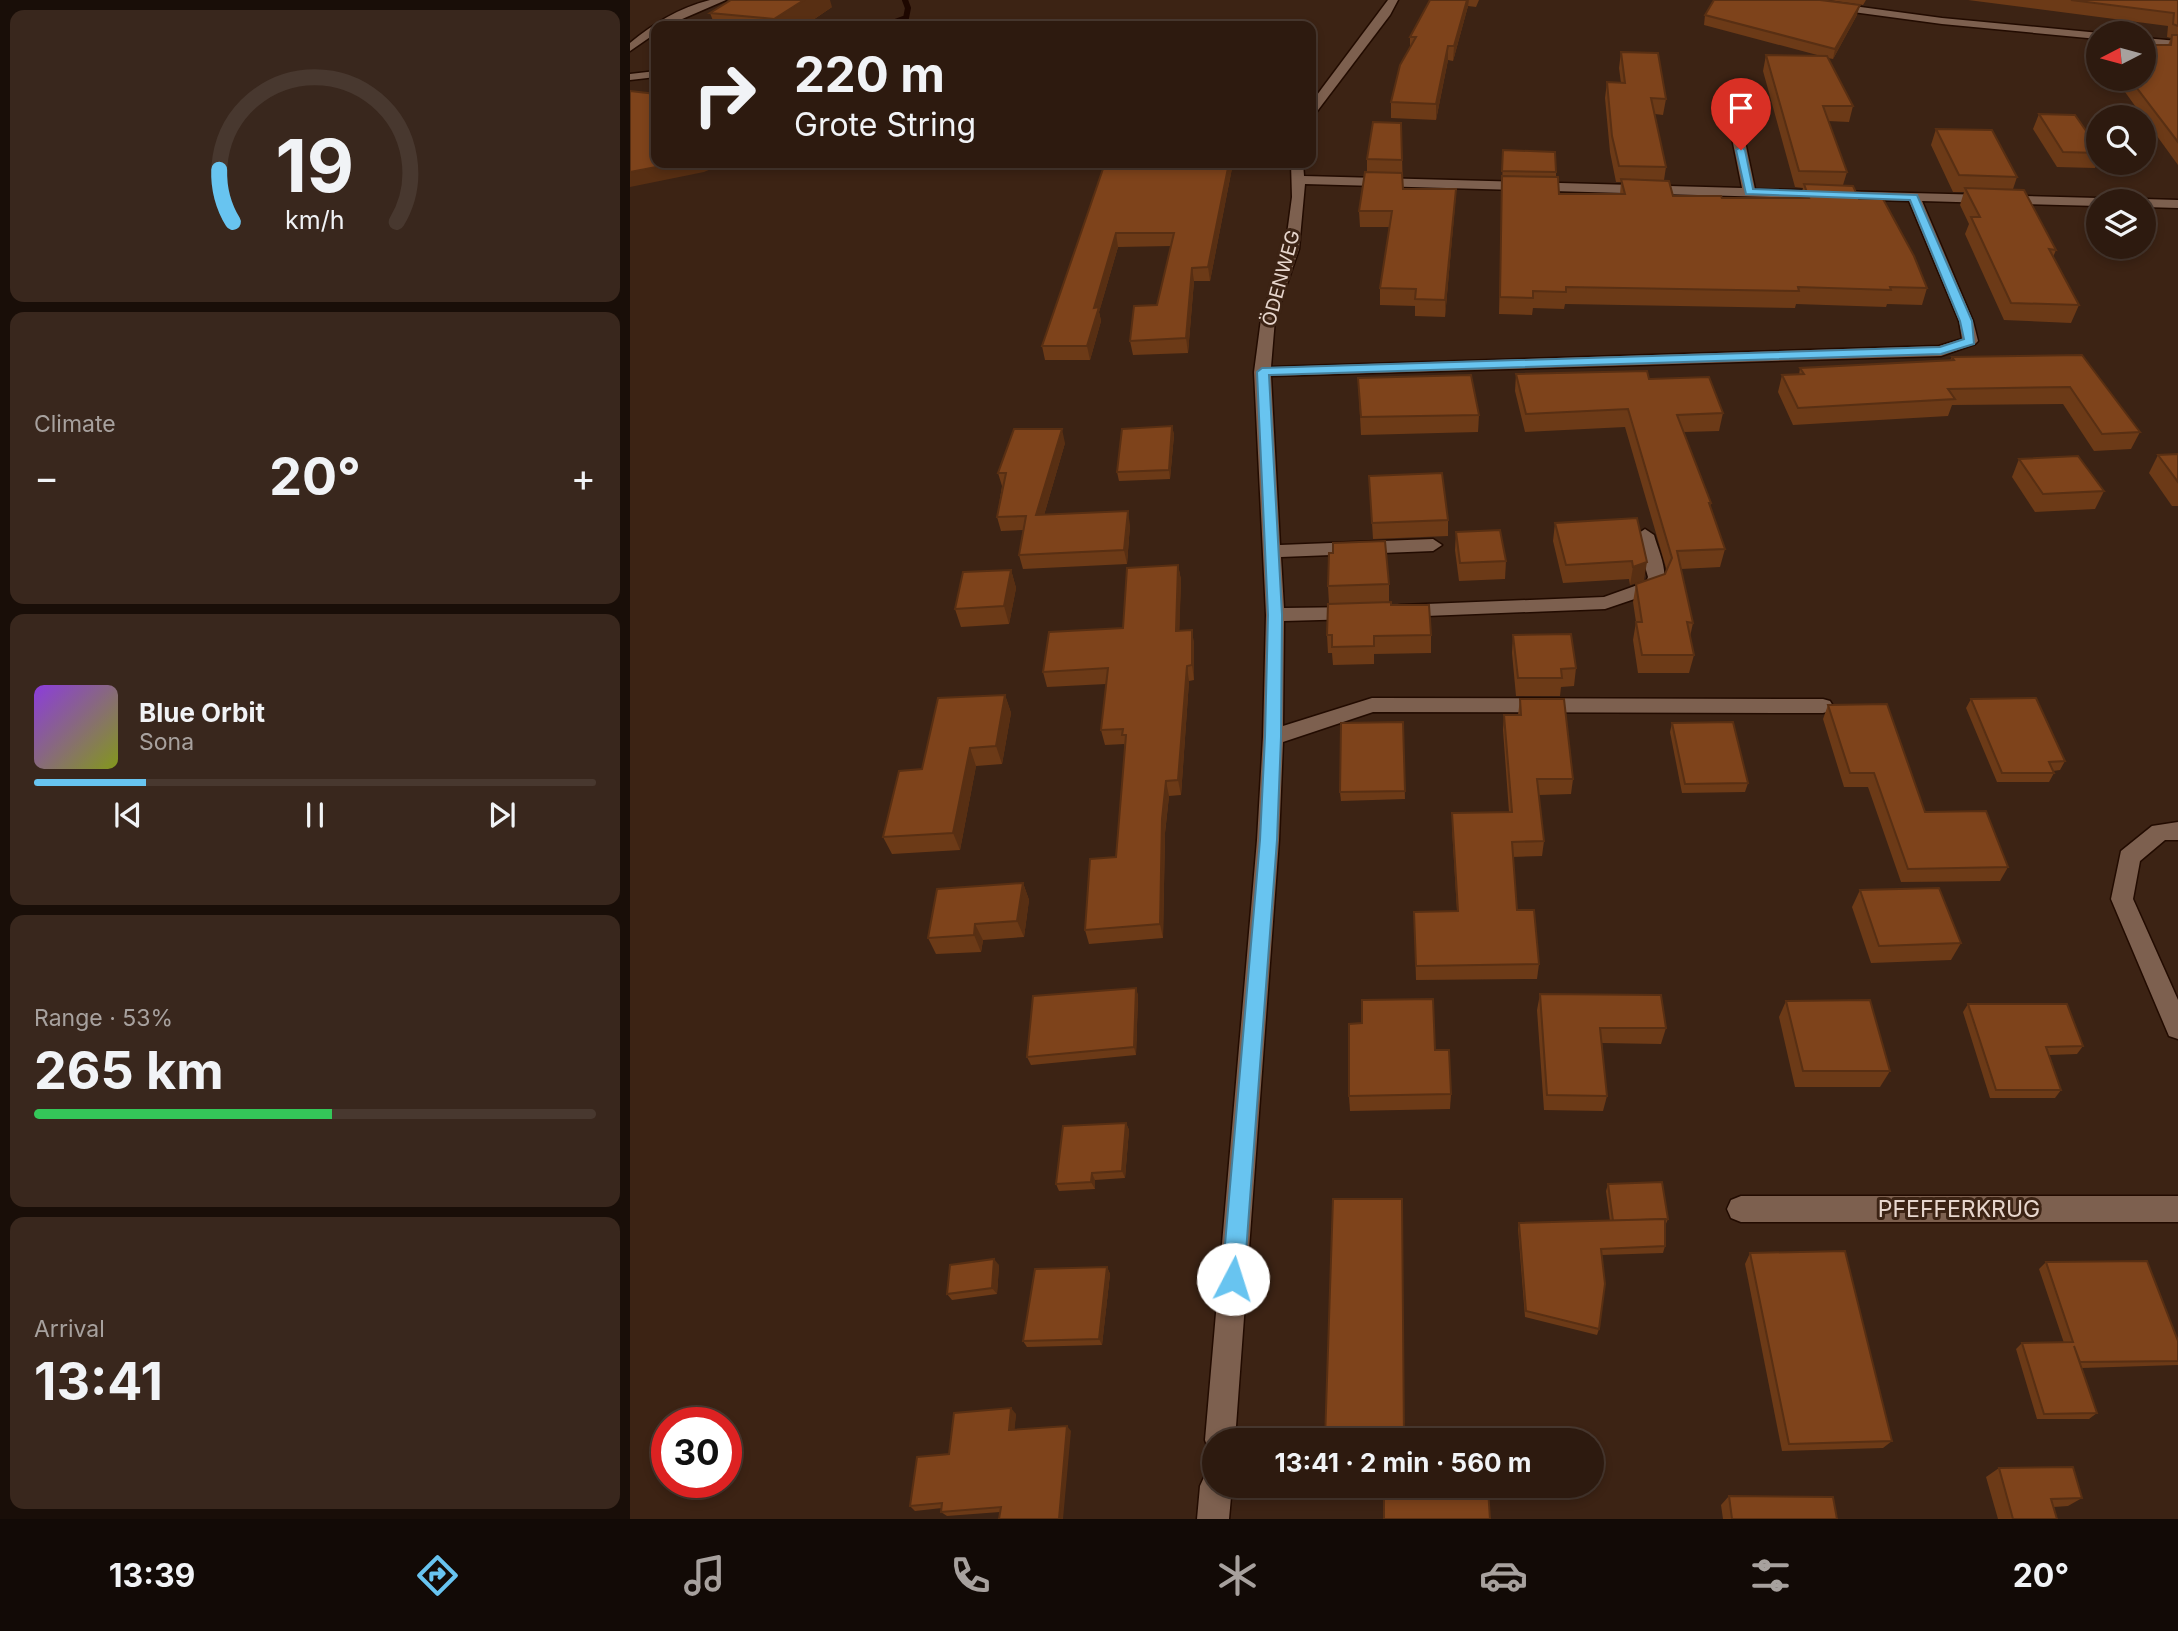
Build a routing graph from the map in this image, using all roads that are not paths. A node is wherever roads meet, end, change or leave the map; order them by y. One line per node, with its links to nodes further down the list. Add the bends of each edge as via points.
1 (721, 0): 6 (street, via 685,9)
2 (1393, 0): 14 (street)
3 (1786, 0): 8 (street)
4 (662, 12): 5 (street)
5 (659, 21)
6 (663, 21)
7 (651, 30): 11 (street)
8 (2086, 35)
9 (2156, 42): 10 (street)
10 (2178, 44)
11 (630, 48)
12 (651, 75): 13 (street)
13 (630, 77)
14 (1316, 104)
15 (1732, 108): 17 (street)
16 (1298, 171): 17 (street); 22 (street, ÖDENWEG, via 1292,250 1268,319)
17 (1749, 192): 18 (street)
18 (1914, 197): 19 (street); 22 (street, via 1966,321 1970,341 1941,351)
19 (2086, 202)
20 (2156, 203): 21 (street)
21 (2178, 204)
22 (1262, 372): 25 (street, ÖDENWEG)
23 (1645, 535): 26 (street, via 1657,577 1654,586 1605,603)
24 (1433, 545): 25 (street)
25 (1272, 551): 26 (street, ÖDENWEG)
26 (1275, 615): 28 (street, ÖDENWEG)
27 (1823, 706): 28 (street, via 1372,705)
28 (1273, 737): 33 (street, ÖDENWEG)
29 (2178, 831): 30 (street, via 2160,832 2129,857 2122,899)
30 (2178, 1028)
31 (1741, 1209): 32 (street, PFEFFERKRUG)
32 (2178, 1209)
33 (1221, 1428)
34 (1215, 1498): 35 (street)
35 (1213, 1519)

